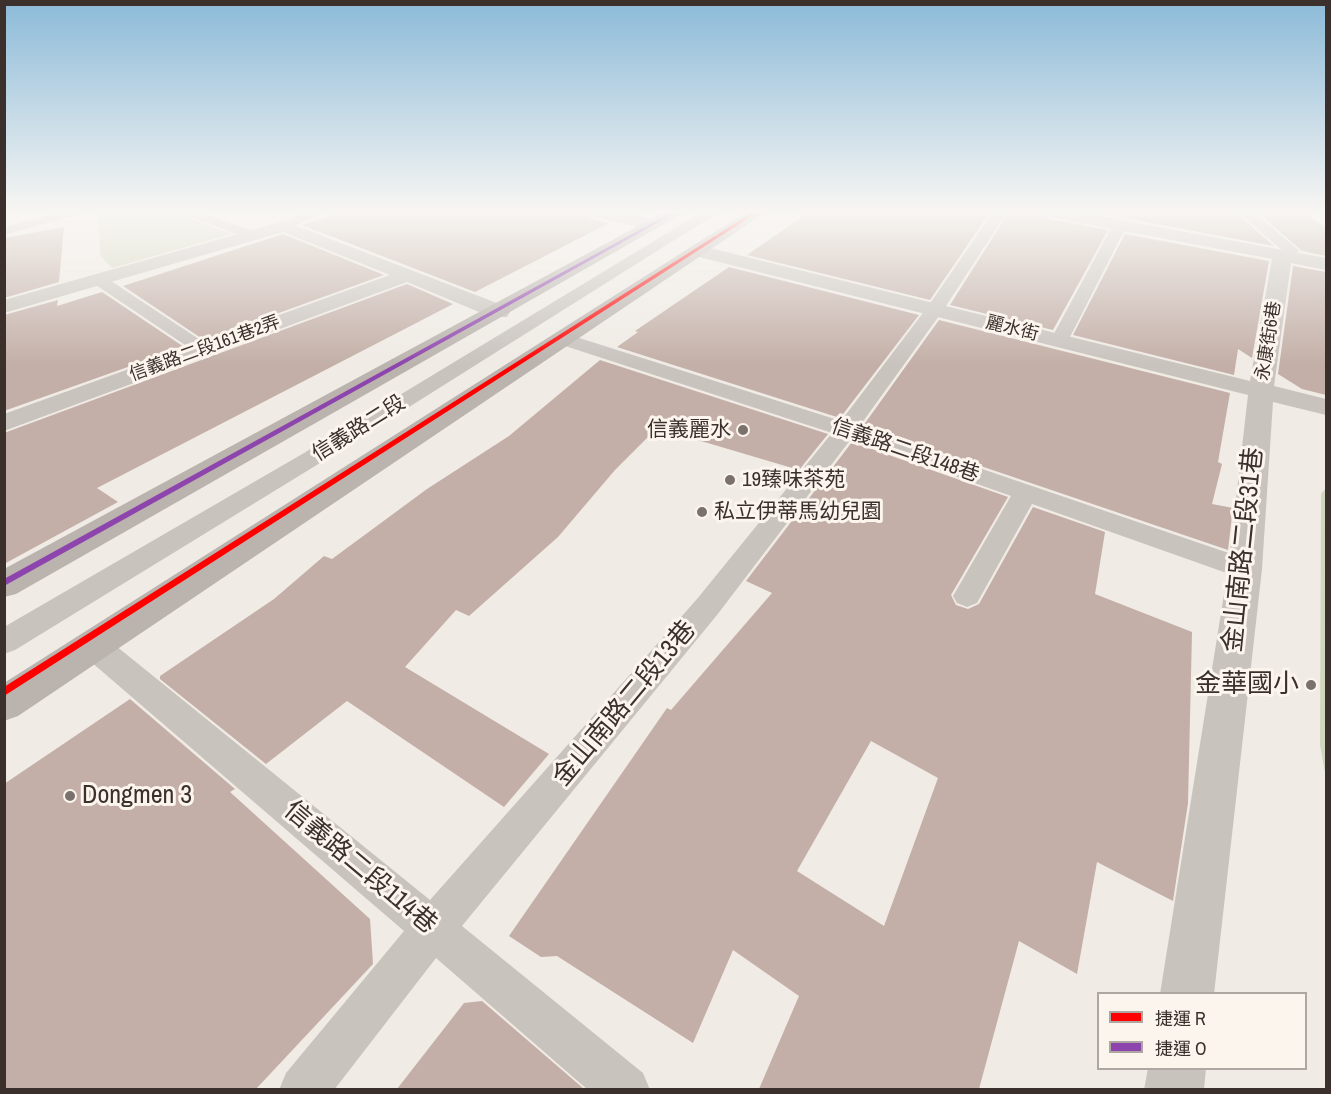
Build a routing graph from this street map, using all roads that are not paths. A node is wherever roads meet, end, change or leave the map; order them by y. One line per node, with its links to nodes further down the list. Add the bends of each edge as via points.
1 (157, 263): 11 (street)
2 (375, 263): 10 (street)
3 (586, 263): 14 (main road, 信義路二段)
4 (629, 263): 26 (lane, 信義路二段)
5 (680, 263): 15 (main road, 信義路二段)
6 (747, 263): 13 (street, 麗水街)
7 (966, 263): 13 (lane, 金山南路二段13巷)
8 (1100, 263): 16 (lane)
9 (1281, 263): 18 (street, 永康街6巷)
10 (406, 276): 14 (street); 17 (street, 信義路二段161巷2弄)
11 (99, 280): 12 (street); 17 (lane)
12 (4, 308)
13 (935, 309): 16 (street, 麗水街); 21 (lane, 金山南路二段13巷)
14 (499, 312): 24 (main road, 信義路二段)
15 (563, 339): 21 (lane, 信義路二段148巷); 27 (main road, 信義路二段)
16 (1059, 341): 18 (street, 麗水街)
17 (204, 349): 20 (street, 信義路二段161巷2弄)
18 (1261, 391): 19 (street, 麗水街); 23 (street, 金山南路二段31巷)
19 (1326, 407)
20 (4, 423)
21 (846, 430): 22 (lane, 信義路二段148巷); 29 (lane, 金山南路二段13巷, via 707,607)
22 (1025, 493): 23 (lane, 信義路二段148巷); 25 (lane)
23 (1245, 569): 30 (street, 金山南路二段31巷)
24 (4, 585)
25 (968, 596)
26 (4, 642)
27 (94, 646): 28 (main road, 信義路二段); 29 (lane, 信義路二段114巷)
28 (4, 704)
29 (433, 928): 32 (lane, 金山南路二段13巷); 33 (lane, 信義路二段114巷)
30 (1187, 992)
31 (1177, 1070): 34 (street)
32 (303, 1089)
33 (626, 1089)
34 (1174, 1089)

